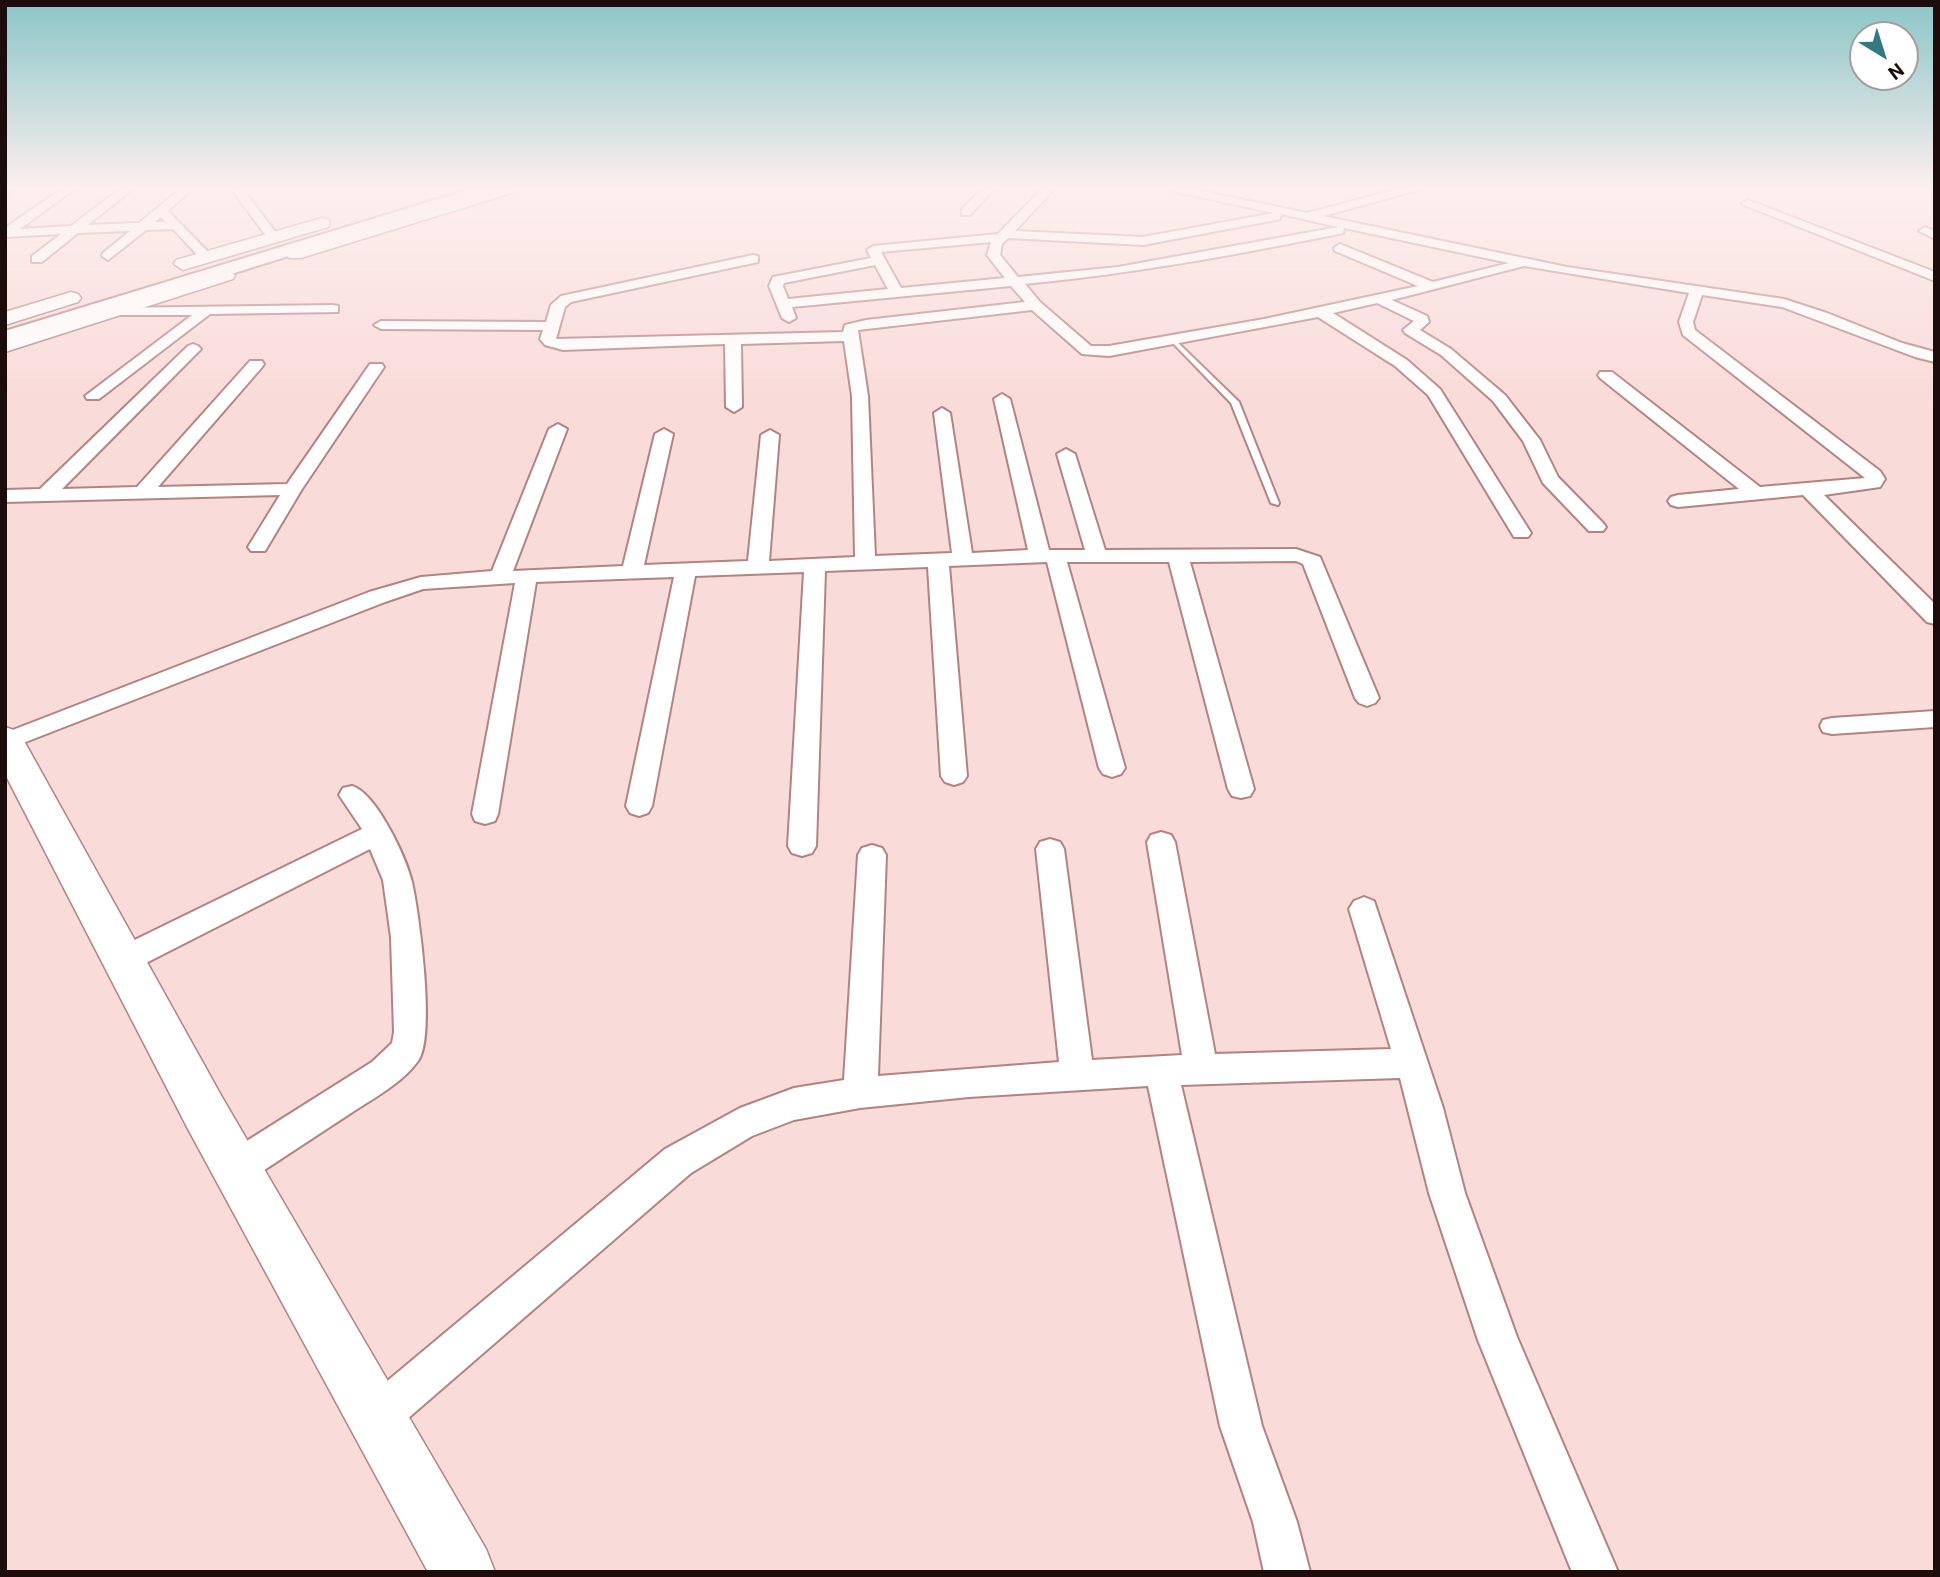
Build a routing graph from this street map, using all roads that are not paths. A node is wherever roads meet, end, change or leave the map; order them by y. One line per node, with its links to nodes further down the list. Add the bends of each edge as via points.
1 (876, 261): 20 (street)
2 (192, 262): 15 (main road)
3 (217, 262): 32 (main road)
4 (224, 262): 35 (main road)
5 (274, 262): 27 (main road)
6 (741, 262): 33 (street, via 566,299 558,305)
7 (873, 262): 23 (street, via 778,280)
8 (998, 262): 17 (street)
9 (1177, 262): 17 (street)
10 (1372, 262): 18 (street)
11 (1525, 262): 18 (street); 19 (street)
12 (1896, 262): 14 (street)
13 (1935, 265): 14 (street)
14 (1910, 267): 16 (street)
15 (149, 275)
16 (1935, 277)
17 (1013, 282): 20 (street); 24 (street)
18 (1433, 287): 22 (street)
19 (1697, 290): 40 (street, via 1803,308); 54 (street, via 1686,322 1688,332 1876,479)
20 (897, 292): 23 (street)
21 (85, 294): 29 (main road)
22 (1381, 300): 28 (street); 62 (street, via 1422,319 1410,330 1446,352 1499,398 1531,439 1550,479)
23 (783, 304): 30 (street)
24 (1035, 305): 34 (street, via 866,324 850,328); 37 (street, via 1087,351)
25 (332, 309): 26 (street)
26 (206, 310): 27 (street); 46 (street)
27 (115, 311): 38 (main road)
28 (1322, 313): 37 (street); 63 (street, via 1401,363 1434,392)
29 (5, 319)
30 (790, 321)
31 (381, 325): 33 (street)
32 (5, 326)
33 (552, 326): 36 (street, via 548,339 555,344)
34 (850, 336): 36 (street); 70 (street, via 860,396)
35 (5, 338)
36 (733, 340): 48 (street)
37 (1174, 341): 61 (lane, via 1235,402)
38 (5, 346)
39 (193, 349): 59 (street)
40 (1912, 352): 41 (street); 44 (street)
41 (1935, 357)
42 (256, 364): 57 (street)
43 (376, 367): 55 (street)
44 (1935, 370)
45 (1606, 375): 56 (street)
46 (93, 396)
47 (1002, 399): 65 (street)
48 (734, 407)
49 (942, 413): 68 (street)
50 (558, 429): 76 (street)
51 (664, 435): 74 (street)
52 (769, 435): 72 (street)
53 (1066, 454): 66 (street)
54 (1823, 487): 56 (street); 77 (street, via 1813,498)
55 (293, 489): 57 (street); 64 (street)
56 (1755, 493): 60 (street)
57 (141, 494): 59 (street)
58 (5, 496): 59 (street)
59 (44, 496)
60 (1678, 501)
61 (1275, 503)
62 (1596, 527)
63 (1521, 533)
64 (258, 548)
65 (1048, 555): 66 (street); 68 (street); 84 (street)
66 (1097, 555): 67 (street)
67 (1178, 555): 80 (street, via 1296,555 1314,562); 86 (street)
68 (963, 560): 69 (street)
69 (938, 561): 70 (street); 85 (street)
70 (865, 564): 71 (street)
71 (815, 566): 72 (street); 92 (street)
72 (758, 568): 73 (street)
73 (686, 570): 74 (street); 88 (street)
74 (632, 572): 75 (street)
75 (527, 576): 76 (street); 89 (street)
76 (500, 578): 83 (street, via 441,580 401,588)
77 (1909, 590): 78 (street); 79 (street)
78 (1935, 591)
79 (1935, 617)
80 (1367, 698)
81 (1935, 719): 82 (street)
82 (1832, 726)
83 (6, 740): 96 (main road)
84 (1112, 768)
85 (954, 776)
86 (1241, 789)
87 (352, 795): 90 (street)
88 (639, 806)
89 (485, 814)
90 (377, 833): 96 (street); 102 (street, via 397,880 406,937 407,1050 384,1073)
91 (1161, 842): 98 (street)
92 (802, 846)
93 (1050, 849): 100 (street)
94 (872, 855): 101 (street)
95 (1364, 909): 97 (street)
96 (123, 960): 102 (main road)
97 (1412, 1063): 98 (street); 106 (street, via 1447,1193 1497,1340)
98 (1201, 1070): 99 (street)
99 (1161, 1071): 100 (street); 105 (street, via 1241,1426 1275,1522)
100 (1077, 1076): 101 (street)
101 (860, 1093): 103 (street, via 794,1104 740,1124 678,1161)
102 (236, 1168): 103 (main road)
103 (376, 1418): 104 (main road)
104 (463, 1572)
105 (1287, 1572)
106 (1595, 1572)

